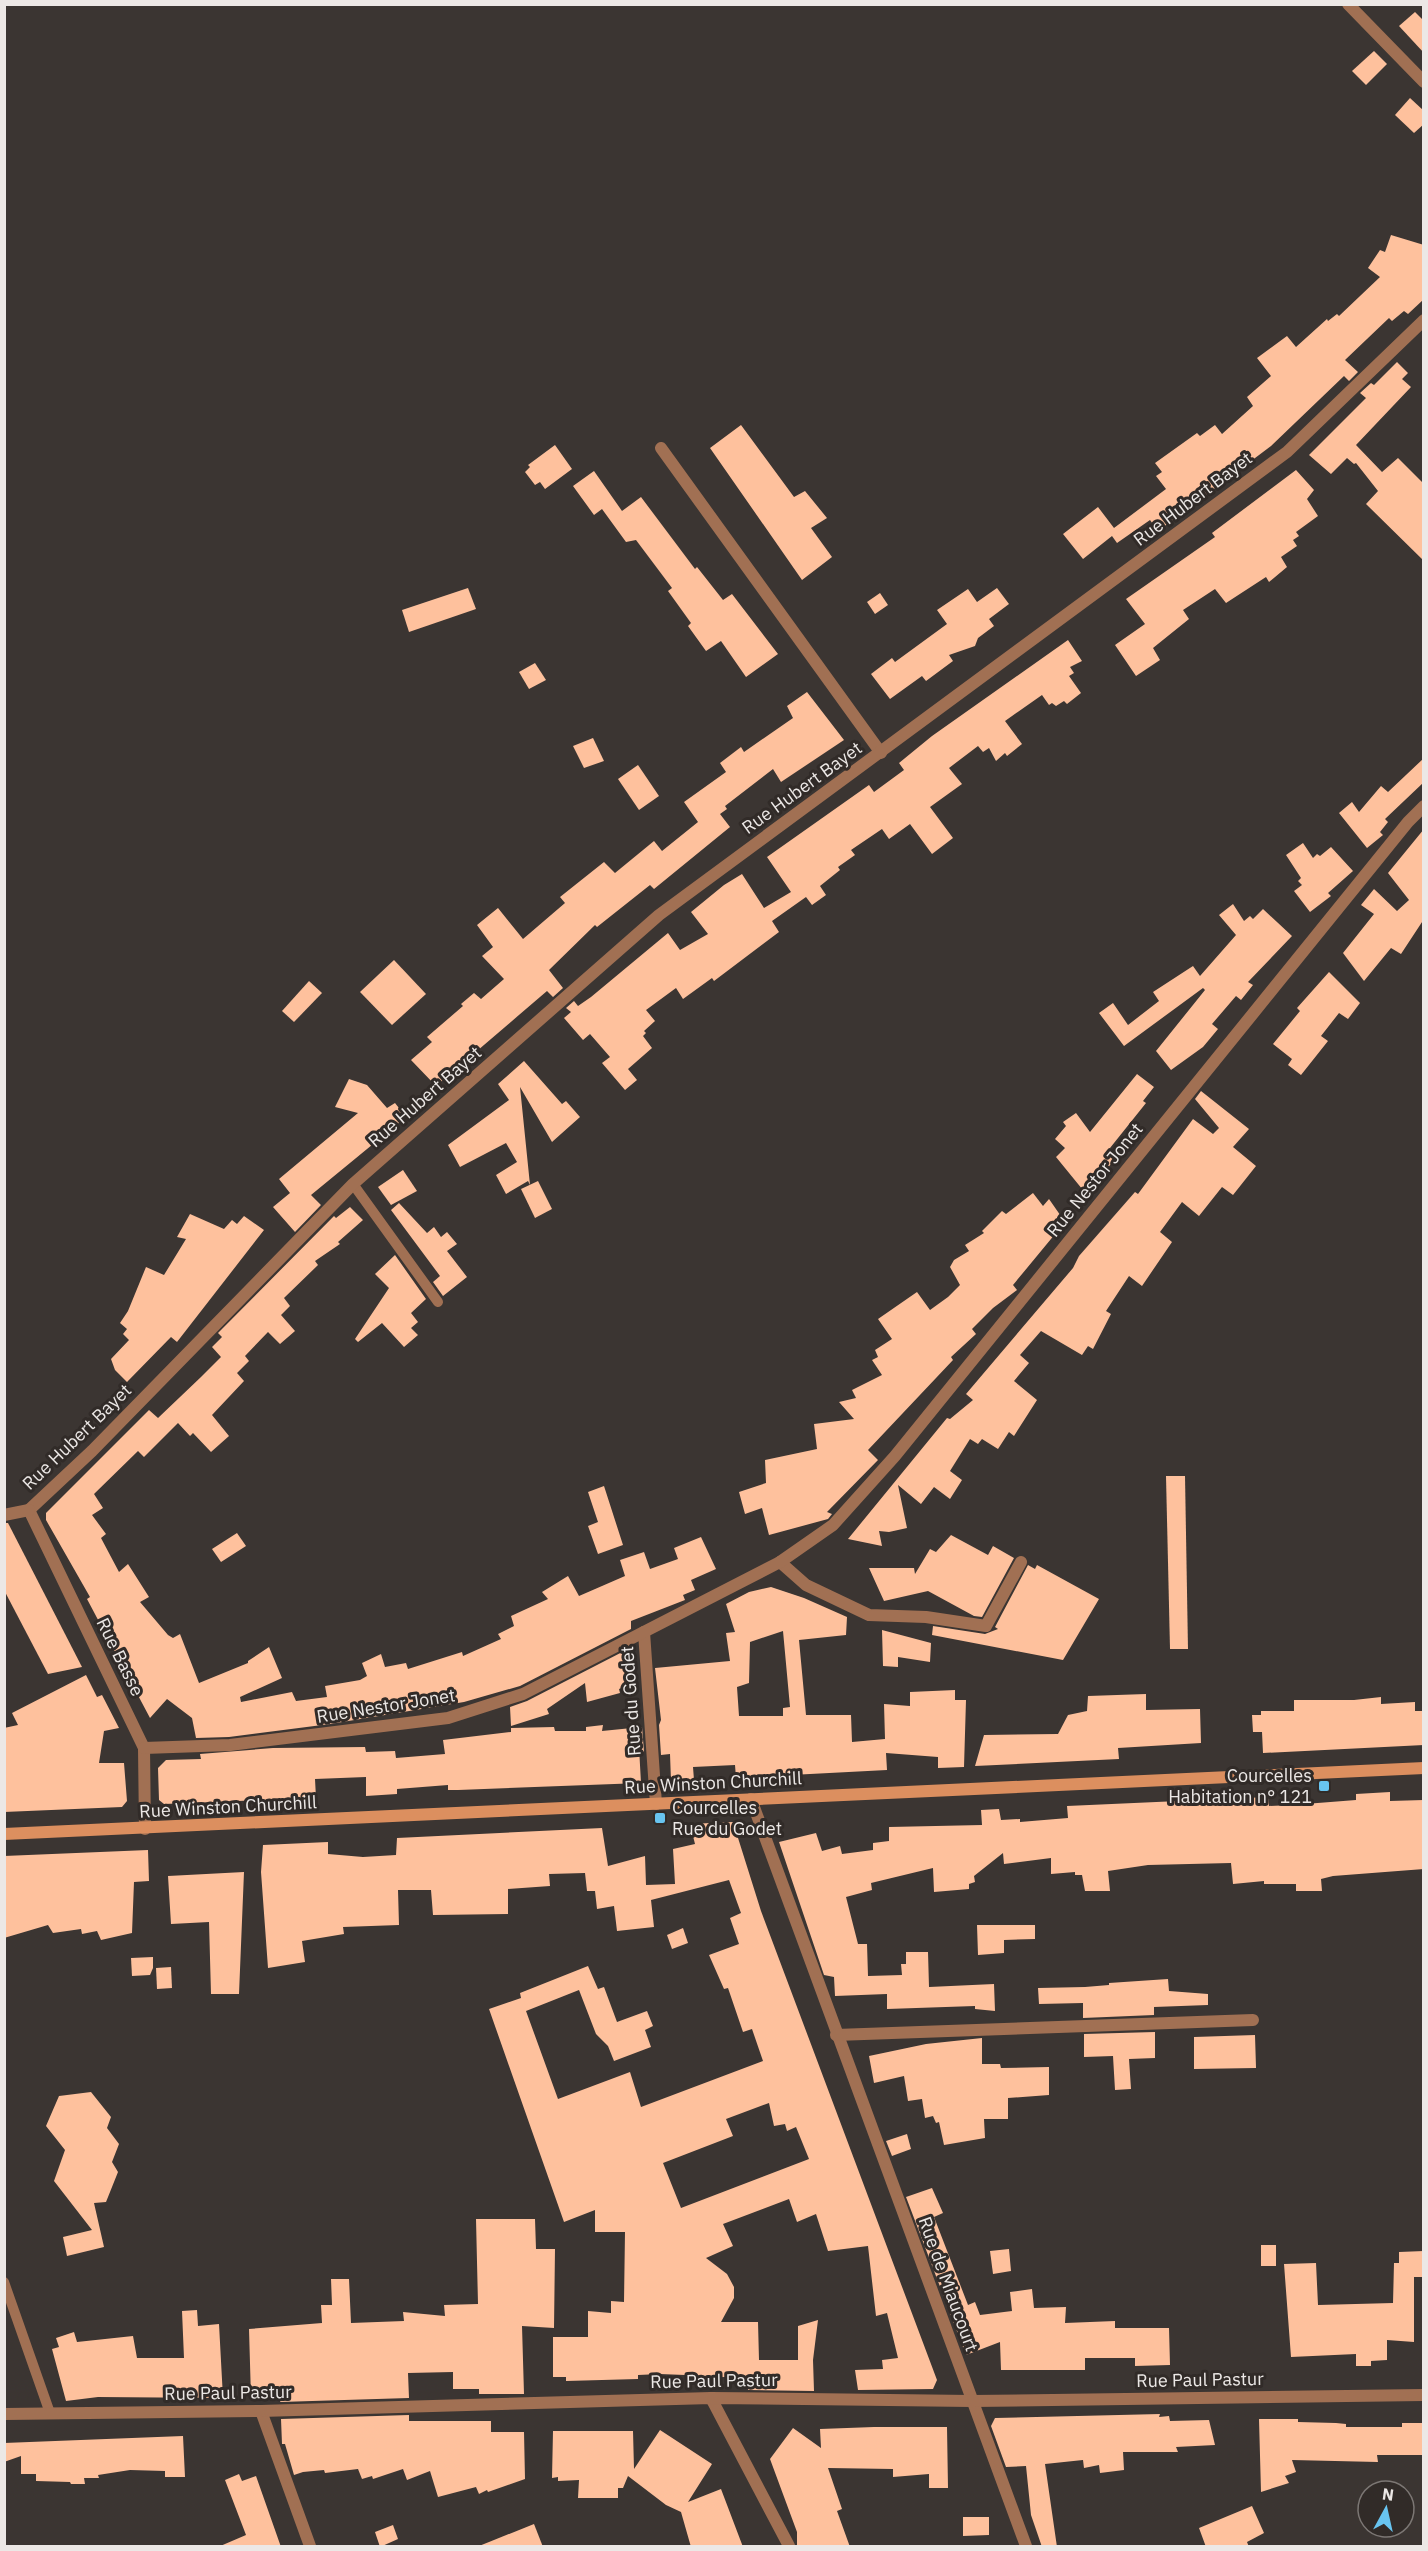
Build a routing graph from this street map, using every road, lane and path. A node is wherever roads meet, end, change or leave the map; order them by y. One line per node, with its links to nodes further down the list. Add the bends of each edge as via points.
1 (1348, 4): 2 (street)
2 (1424, 82)
3 (1424, 320): 5 (street, Rue Hubert Bayet, via 1287,452)
4 (661, 448): 5 (street, Rue Hubert Bayet)
5 (881, 753): 7 (street, Rue Hubert Bayet, via 659,915)
6 (1424, 806): 11 (street, Rue Nestor Jonet, via 895,1456 833,1525)
7 (353, 1184): 8 (lane); 9 (street, Rue Hubert Bayet, via 100,1443)
8 (438, 1302)
9 (29, 1510): 10 (street); 14 (street, Rue Basse)
10 (4, 1515)
11 (780, 1562): 12 (street, via 806,1585 869,1615 926,1617 986,1626); 13 (street, Rue Nestor Jonet)
12 (1021, 1562)
13 (644, 1632): 14 (street, Rue Nestor Jonet, via 523,1694 448,1718 230,1745); 17 (street, Rue du Godet)
14 (144, 1748): 18 (street, Rue Basse)
15 (1424, 1768): 16 (main road, Rue Winston Churchill)
16 (751, 1799): 17 (main road, Rue Winston Churchill); 21 (street, Rue de Miaucourt)
17 (656, 1804): 18 (main road, Rue Winston Churchill)
18 (144, 1829): 19 (main road, Rue Winston Churchill)
19 (4, 1834)
20 (1253, 2019): 21 (street)
21 (836, 2035): 25 (street, Rue de Miaucourt)
22 (4, 2282): 27 (lane)
23 (1424, 2395): 25 (street, Rue Paul Pastur)
24 (711, 2398): 25 (street, Rue Paul Pastur); 26 (street, Rue Paul Pastur); 30 (street)
25 (972, 2401): 31 (street, Rue de Miaucourt)
26 (261, 2411): 27 (street, Rue Paul Pastur); 29 (street)
27 (50, 2413): 28 (street, Rue Paul Pastur)
28 (4, 2414)
29 (310, 2547)
30 (789, 2547)
31 (1026, 2547)

